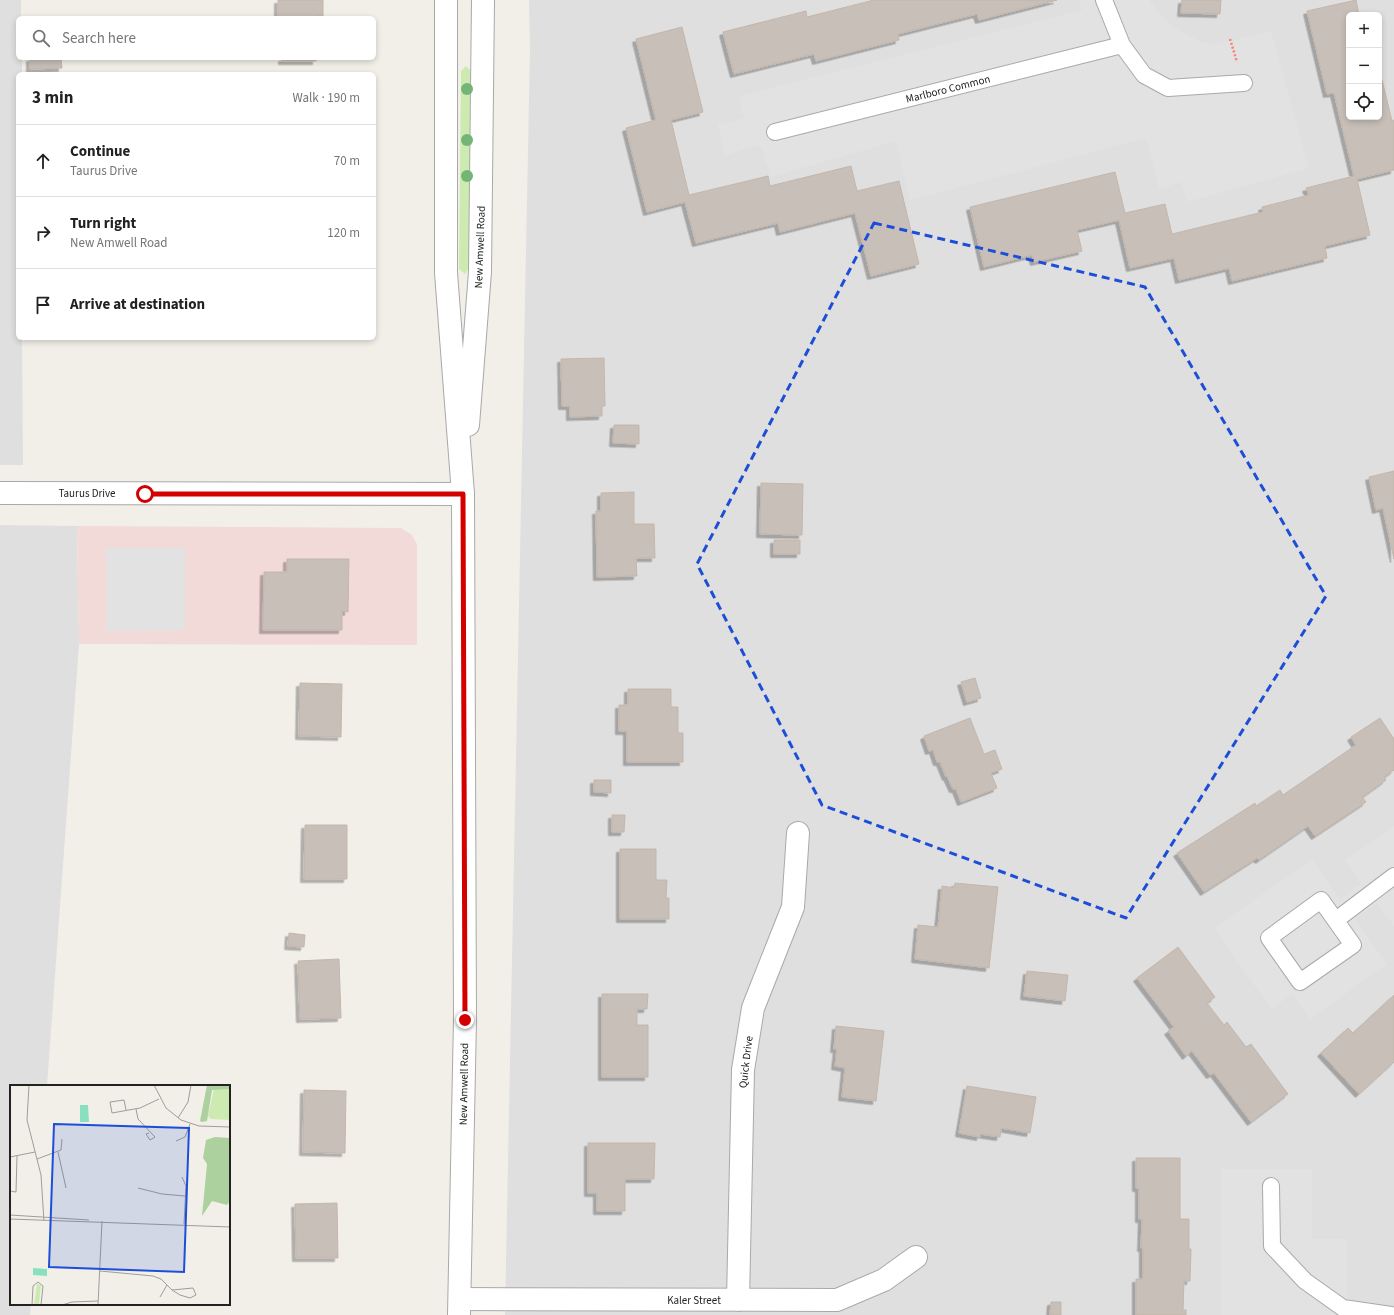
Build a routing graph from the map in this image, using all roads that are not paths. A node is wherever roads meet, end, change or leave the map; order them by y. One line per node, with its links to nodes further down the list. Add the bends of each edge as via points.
1 (446, 0): 8 (street, New Amwell Road, via 446,273)
2 (483, 0): 8 (street, New Amwell Road, via 480,272)
3 (1104, 0): 4 (lane)
4 (1122, 45): 5 (lane, via 1144,75 1168,88); 6 (lane, Marlboro Common)
5 (1244, 83)
6 (775, 132)
7 (0, 493): 8 (street, Taurus Drive)
8 (463, 494): 15 (street, New Amwell Road, via 465,1020)
9 (798, 833): 14 (street, Quick Drive, via 793,907 754,1008 743,1070)
10 (1394, 876): 11 (lane)
11 (1336, 920): 11 (lane, via 1321,900 1269,938 1300,982 1353,944)
12 (1271, 1186): 16 (lane, via 1272,1246 1305,1281 1343,1308)
13 (916, 1257): 14 (street, Kaler Street, via 884,1280 837,1300)
14 (738, 1300): 15 (street, Kaler Street)
15 (460, 1307)
16 (1391, 1315)

